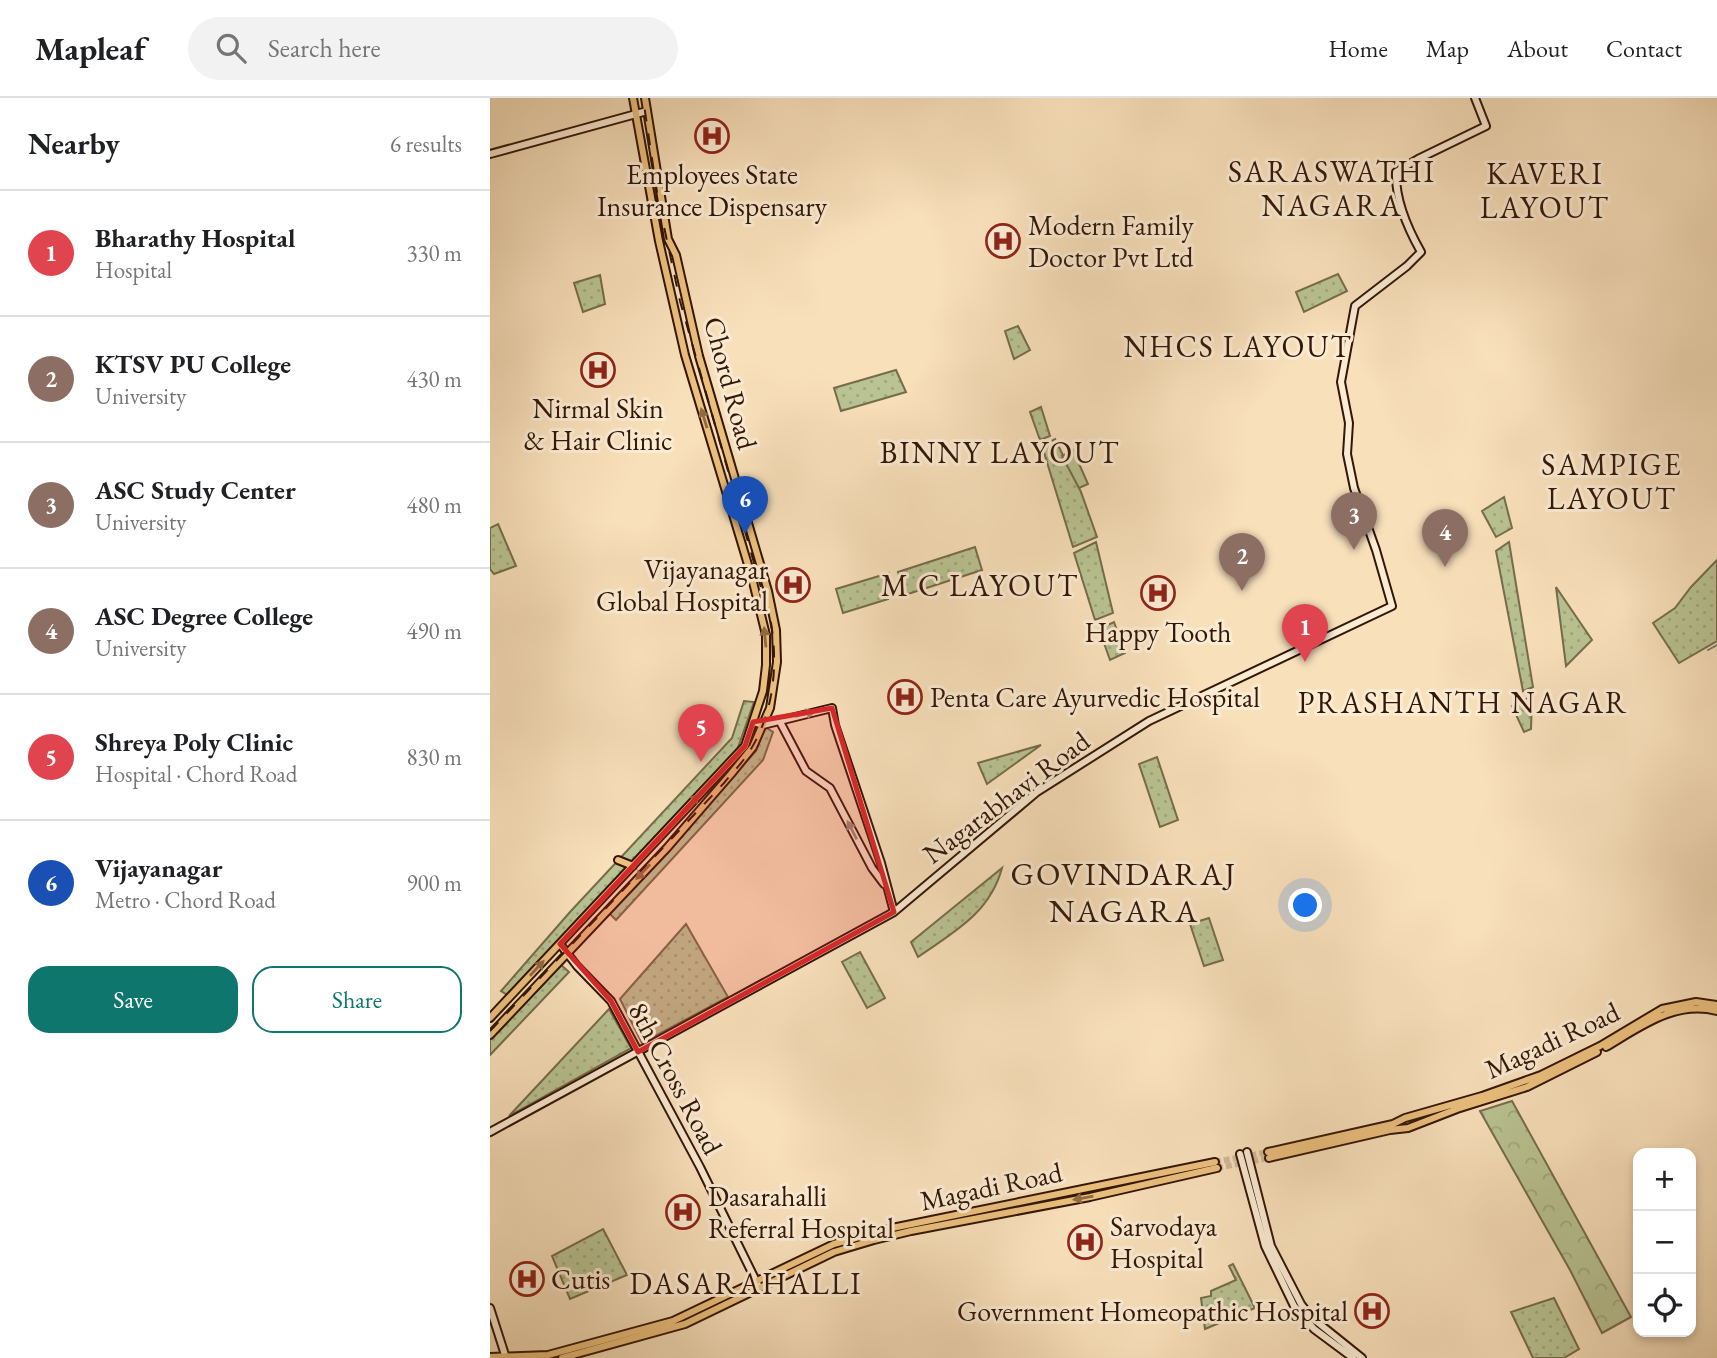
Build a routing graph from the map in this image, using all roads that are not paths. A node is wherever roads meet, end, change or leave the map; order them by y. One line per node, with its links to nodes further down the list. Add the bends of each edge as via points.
1 (633, 98): 5 (main road, Chord Road)
2 (645, 98): 4 (main road, Chord Road)
3 (1475, 98): 13 (main road, Nagarabhavi Road, via 1486,126 1396,172 1409,230 1421,252 1355,306 1340,382 1349,423 1347,454 1354,488 1392,607 1149,721 1037,793)
4 (648, 111): 5 (main road); 9 (main road, Chord Road, via 668,239 776,630 775,674)
5 (635, 114): 6 (main road); 8 (main road, Chord Road, one-way to 5, via 763,691 766,635 685,355)
6 (490, 153)
7 (779, 720): 9 (main road); 12 (main road, one-way to 7, via 830,788 806,771); 12 (main road, one-way to 12, via 832,708)
8 (753, 722): 9 (main road); 11 (main road, Chord Road, one-way to 8, via 745,746)
9 (762, 725): 15 (main road, Chord Road, one-way to 15, via 753,747 722,784)
10 (618, 860): 11 (main road)
11 (633, 866): 14 (main road, Chord Road)
12 (887, 888): 13 (main road)
13 (894, 912): 19 (main road, Nagarabhavi Road)
14 (560, 944): 15 (main road, 8th Cross Road); 17 (main road, Chord Road, one-way to 14)
15 (568, 952): 18 (main road, Chord Road); 19 (main road, 8th Cross Road, via 611,1001)
16 (1717, 1008): 16 (main road, Magadi Road, via 1696,1002 1662,1009 1541,1075 1393,1124 1268,1155 1408,1128 1527,1087 1664,1015 1694,1007)
17 (490, 1018)
18 (490, 1034)
19 (638, 1052): 20 (main road, Nagarabhavi Road); 21 (main road, 8th Cross Road)
20 (490, 1132)
21 (757, 1285): 21 (main road, Magadi Road, one-way to 21, via 834,1244 892,1228 1216,1165 1150,1184 896,1234 834,1252); 24 (main road, Magadi Road, via 673,1321 623,1336 548,1355); 25 (main road, Magadi Road, via 682,1325)
22 (490, 1308): 24 (main road)
23 (490, 1357): 24 (main road, Magadi Road)
24 (506, 1357)
25 (562, 1358)
26 (1353, 1358): 27 (main road, via 1314,1329 1294,1306 1265,1246 1244,1153 1272,1245 1301,1304)
27 (1362, 1358)

